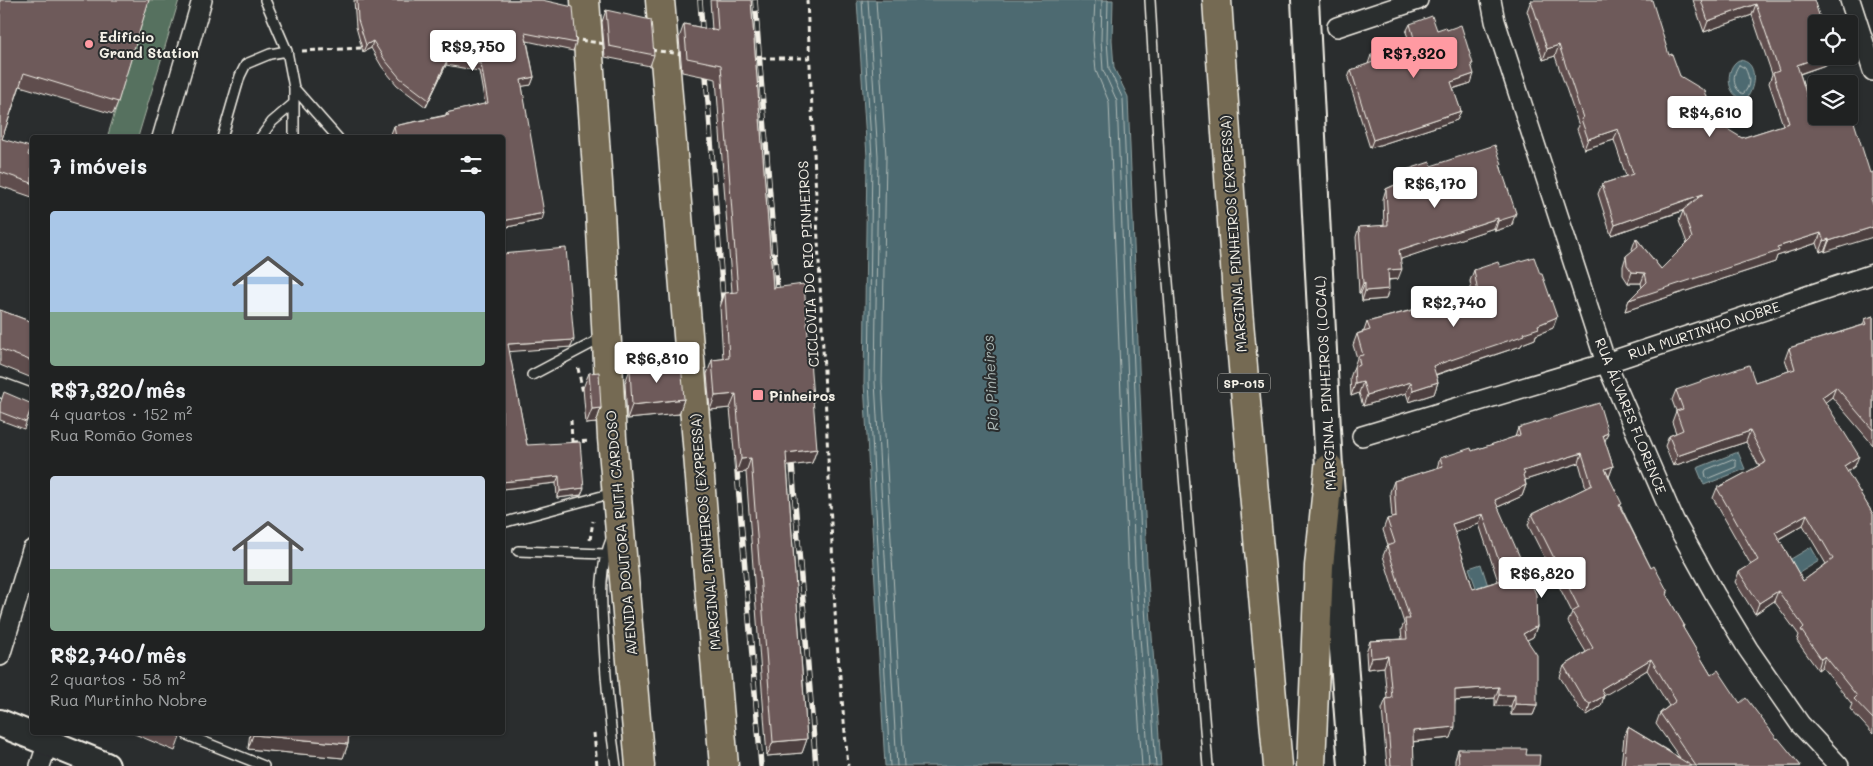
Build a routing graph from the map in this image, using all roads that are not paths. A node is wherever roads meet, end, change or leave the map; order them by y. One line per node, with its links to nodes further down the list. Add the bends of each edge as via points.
1 (202, 0): 16 (street)
2 (265, 0): 12 (lane)
3 (584, 0): 22 (highway, AVENIDA DOUTORA RUTH CARDOSO)
4 (660, 0): 42 (highway, MARGINAL PINHEIROS (EXPRESSA))
5 (1150, 0): 43 (lane, via 1162,209)
6 (1217, 0): 44 (highway, MARGINAL PINHEIROS (EXPRESSA) / SP-015, via 1239,320)
7 (1305, 0): 28 (main road, MARGINAL PINHEIROS (LOCAL))
8 (1418, 0): 11 (street)
9 (1491, 0): 23 (street, RUA ÁLVARES FLORENCE, via 1495,21)
10 (1850, 0): 13 (street)
11 (1337, 27)
12 (287, 51): 14 (lane); 17 (lane, via 246,64)
13 (1873, 71)
14 (294, 88): 15 (lane); 20 (lane)
15 (293, 104): 18 (lane); 19 (lane)
16 (163, 135)
17 (223, 135)
18 (262, 135)
19 (294, 135)
20 (335, 135)
21 (1873, 274): 23 (street, RUA MURTINHO NOBRE)
22 (606, 336): 24 (lane); 29 (highway, AVENIDA DOUTORA RUTH CARDOSO)
23 (1606, 363): 27 (street, RUA MURTINHO NOBRE); 47 (street, RUA ÁLVARES FLORENCE, via 1674,520 1716,596 1800,724)
24 (532, 375)
25 (0, 387): 26 (street)
26 (30, 398)
27 (1362, 436)
28 (1329, 468): 45 (highway, via 1319,566); 46 (main road, MARGINAL PINHEIROS (LOCAL))
29 (619, 504): 30 (lane); 32 (lane); 38 (highway, AVENIDA DOUTORA RUTH CARDOSO)
30 (505, 523)
31 (518, 551): 32 (lane)
32 (605, 554): 38 (lane, via 601,584 608,711)
33 (30, 557): 34 (street)
34 (0, 656)
35 (0, 723): 37 (main road)
36 (187, 735): 40 (lane)
37 (44, 754): 39 (main road)
38 (624, 765): 41 (lane)
39 (106, 766)
40 (264, 766)
41 (606, 766)
42 (724, 766)
43 (1208, 766)
44 (1278, 766)
45 (1312, 766)
46 (1352, 766)
47 (1839, 766)

